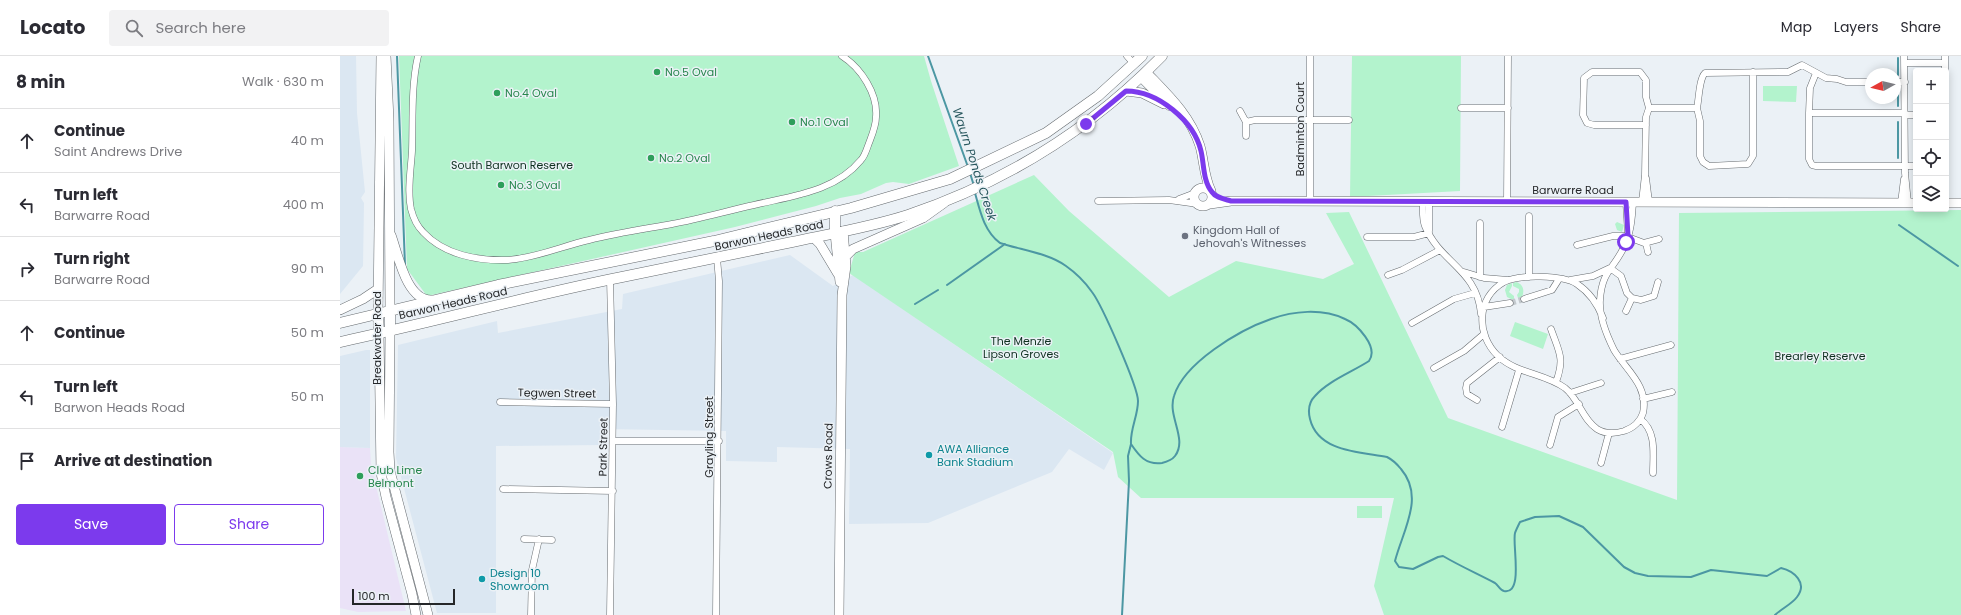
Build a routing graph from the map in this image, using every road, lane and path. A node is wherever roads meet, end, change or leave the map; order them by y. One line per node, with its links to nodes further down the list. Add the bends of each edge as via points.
1 (381, 56): 78 (street, Breakwater Road)
2 (386, 56): 55 (street, Breakwater Road)
3 (418, 56): 4 (street, via 410,188 411,208 415,221 429,238 466,257 508,260 594,238 673,224 795,196 833,182 848,173 862,159 873,132 876,116 865,79 851,61)
4 (842, 56)
5 (1142, 56): 11 (main road, Barwon Heads Road)
6 (1162, 56): 14 (main road, Barwon Heads Road)
7 (1310, 56): 28 (street, Badminton Court)
8 (1508, 56): 20 (street)
9 (1905, 59): 10 (street); 17 (street)
10 (1945, 59)
11 (1131, 60): 14 (main road); 52 (main road, Barwon Heads Road, via 1098,96 1046,133 988,163 950,180)
12 (1753, 72): 13 (street, via 1788,72 1802,66); 22 (street, via 1705,73 1700,79 1700,99); 22 (street, via 1753,155 1748,164 1709,166 1702,162)
13 (1816, 73): 15 (street, via 1846,82); 25 (street, via 1810,88)
14 (1144, 74): 18 (main road, Barwon Heads Road); 24 (street); 32 (street, via 1184,112)
15 (1865, 82)
16 (1901, 82): 17 (street)
17 (1905, 82): 26 (street)
18 (1126, 91): 24 (street, via 1145,94); 39 (main road, Barwon Heads Road, via 1086,124 1042,154 993,180)
19 (1461, 108): 20 (street)
20 (1508, 108): 45 (street)
21 (1649, 108): 22 (street); 31 (street); 31 (street, via 1646,81 1640,72 1594,72 1588,73 1584,78 1583,115 1587,123)
22 (1697, 108)
23 (1240, 111): 30 (street)
24 (1177, 113): 32 (street)
25 (1809, 113): 26 (street); 36 (street, via 1809,157 1812,165)
26 (1905, 114): 27 (street); 36 (street)
27 (1913, 115)
28 (1310, 120): 29 (street); 30 (street); 43 (street, Badminton Court)
29 (1350, 120)
30 (1246, 122): 33 (street)
31 (1646, 125): 46 (street, via 1646,174)
32 (1196, 136): 34 (street)
33 (1246, 136)
34 (1202, 156): 37 (street, via 1202,172); 38 (street)
35 (1913, 167): 36 (street)
36 (1905, 170): 47 (street)
37 (1197, 191): 38 (street, via 1203,187); 40 (street, via 1185,198); 50 (street, via 1194,199)
38 (1211, 192): 42 (street, Barwarre Road); 51 (street, via 1213,199)
39 (946, 200): 56 (main road, Barwon Heads Road, via 898,218); 66 (street, via 928,215 855,248)
40 (1169, 200): 41 (street); 50 (street)
41 (1098, 201)
42 (1231, 201): 43 (street, Barwarre Road); 51 (street, Barwarre Road)
43 (1310, 201): 44 (street, Barwarre Road)
44 (1426, 202): 45 (street, Barwarre Road); 57 (street)
45 (1507, 202): 46 (street, Barwarre Road)
46 (1637, 202): 47 (street, Barwarre Road); 59 (street)
47 (1908, 203)
48 (1949, 203): 49 (street)
49 (1961, 203)
50 (1198, 204): 51 (street)
51 (1210, 204)
52 (835, 211): 56 (main road); 83 (main road, Barwon Heads Road, via 708,242)
53 (1528, 216): 73 (street)
54 (1480, 223): 72 (street)
55 (389, 226): 83 (street, via 411,288 420,298); 87 (street, Breakwater Road)
56 (839, 232): 60 (main road, Barwon Heads Road); 66 (street, Crows Road); 70 (street)
57 (1429, 233): 58 (street, via 1415,237); 64 (street)
58 (1367, 237)
59 (1628, 237): 62 (street); 63 (street, via 1613,236); 69 (street)
60 (814, 238): 67 (main road, Barwon Heads Road); 70 (street)
61 (1659, 239): 62 (street)
62 (1646, 243): 65 (street)
63 (1577, 245)
64 (1440, 250): 68 (street); 71 (street)
65 (1648, 252)
66 (845, 257): 80 (street, Crows Road)
67 (717, 258): 74 (main road, Barwon Heads Road); 117 (street, Grayling Street)
68 (1458, 267): 72 (street); 79 (street, via 1467,277)
69 (1610, 268): 76 (street, via 1580,279); 81 (street, via 1621,276 1627,293); 90 (street, via 1605,274 1601,293 1600,306)
70 (838, 270): 80 (street, Crows Road)
71 (1388, 275)
72 (1480, 277): 75 (street, via 1494,280)
73 (1529, 277): 75 (street); 76 (street)
74 (610, 279): 95 (main road, Barwon Heads Road); 111 (street, Park Street)
75 (1512, 279): 85 (street, via 1493,291)
76 (1562, 280): 82 (street, via 1552,290); 90 (street, via 1574,282 1584,289)
77 (1658, 282): 81 (street, via 1653,296 1641,300)
78 (378, 289): 86 (street); 89 (street, Breakwater Road)
79 (1475, 293): 91 (street, via 1480,304); 93 (street, via 1454,299)
80 (842, 297): 133 (street, Crows Road)
81 (1632, 298): 88 (street)
82 (1524, 299)
83 (431, 300): 87 (main road, Barwon Heads Road)
84 (1510, 303): 85 (street)
85 (1484, 307): 91 (street)
86 (340, 310)
87 (390, 310): 89 (main road, Barwon Heads Road); 95 (main road, Breakwater Road)
88 (1626, 311)
89 (378, 314): 92 (main road, Barwon Heads Road); 96 (main road, Breakwater Road)
90 (1603, 318): 101 (street, via 1612,345)
91 (1482, 320): 97 (street)
92 (340, 323)
93 (1412, 323)
94 (1550, 329): 104 (street, via 1561,360)
95 (390, 330): 96 (main road, Barwon Heads Road); 126 (street, Breakwater Road, via 390,464 393,486)
96 (379, 333): 98 (main road, Barwon Heads Road); 127 (street, Breakwater Road, via 380,469)
97 (1484, 334): 100 (street); 102 (street, via 1464,351)
98 (340, 342)
99 (1671, 345): 101 (street)
100 (1500, 357): 103 (street); 109 (street, via 1467,383 1467,394)
101 (1620, 359): 108 (street, via 1638,383)
102 (1434, 368)
103 (1519, 370): 104 (street); 114 (street)
104 (1556, 382): 107 (street)
105 (1601, 383): 107 (street)
106 (1672, 392): 108 (street)
107 (1570, 393): 112 (street)
108 (1643, 399): 113 (street)
109 (1477, 400)
110 (500, 402): 111 (street, Tegwen Street)
111 (613, 404): 116 (street, Park Street)
112 (1579, 404): 115 (street, via 1592,425); 118 (street, via 1558,417)
113 (1640, 419): 115 (street, via 1626,430); 120 (street, via 1648,426 1652,436)
114 (1502, 427)
115 (1609, 433): 119 (street)
116 (613, 441): 117 (street); 122 (street, Park Street)
117 (719, 441): 132 (street, Grayling Street)
118 (1550, 445)
119 (1600, 463)
120 (1653, 473)
121 (503, 489): 122 (street)
122 (612, 491): 131 (street, Park Street)
123 (524, 539): 124 (street)
124 (539, 539): 125 (street); 130 (street, via 532,570)
125 (552, 540)
126 (409, 544): 127 (street); 129 (street, Breakwater Road)
127 (399, 546): 128 (street, Breakwater Road)
128 (414, 613)
129 (428, 615)
130 (531, 615)
131 (610, 615)
132 (716, 615)
133 (839, 615)

